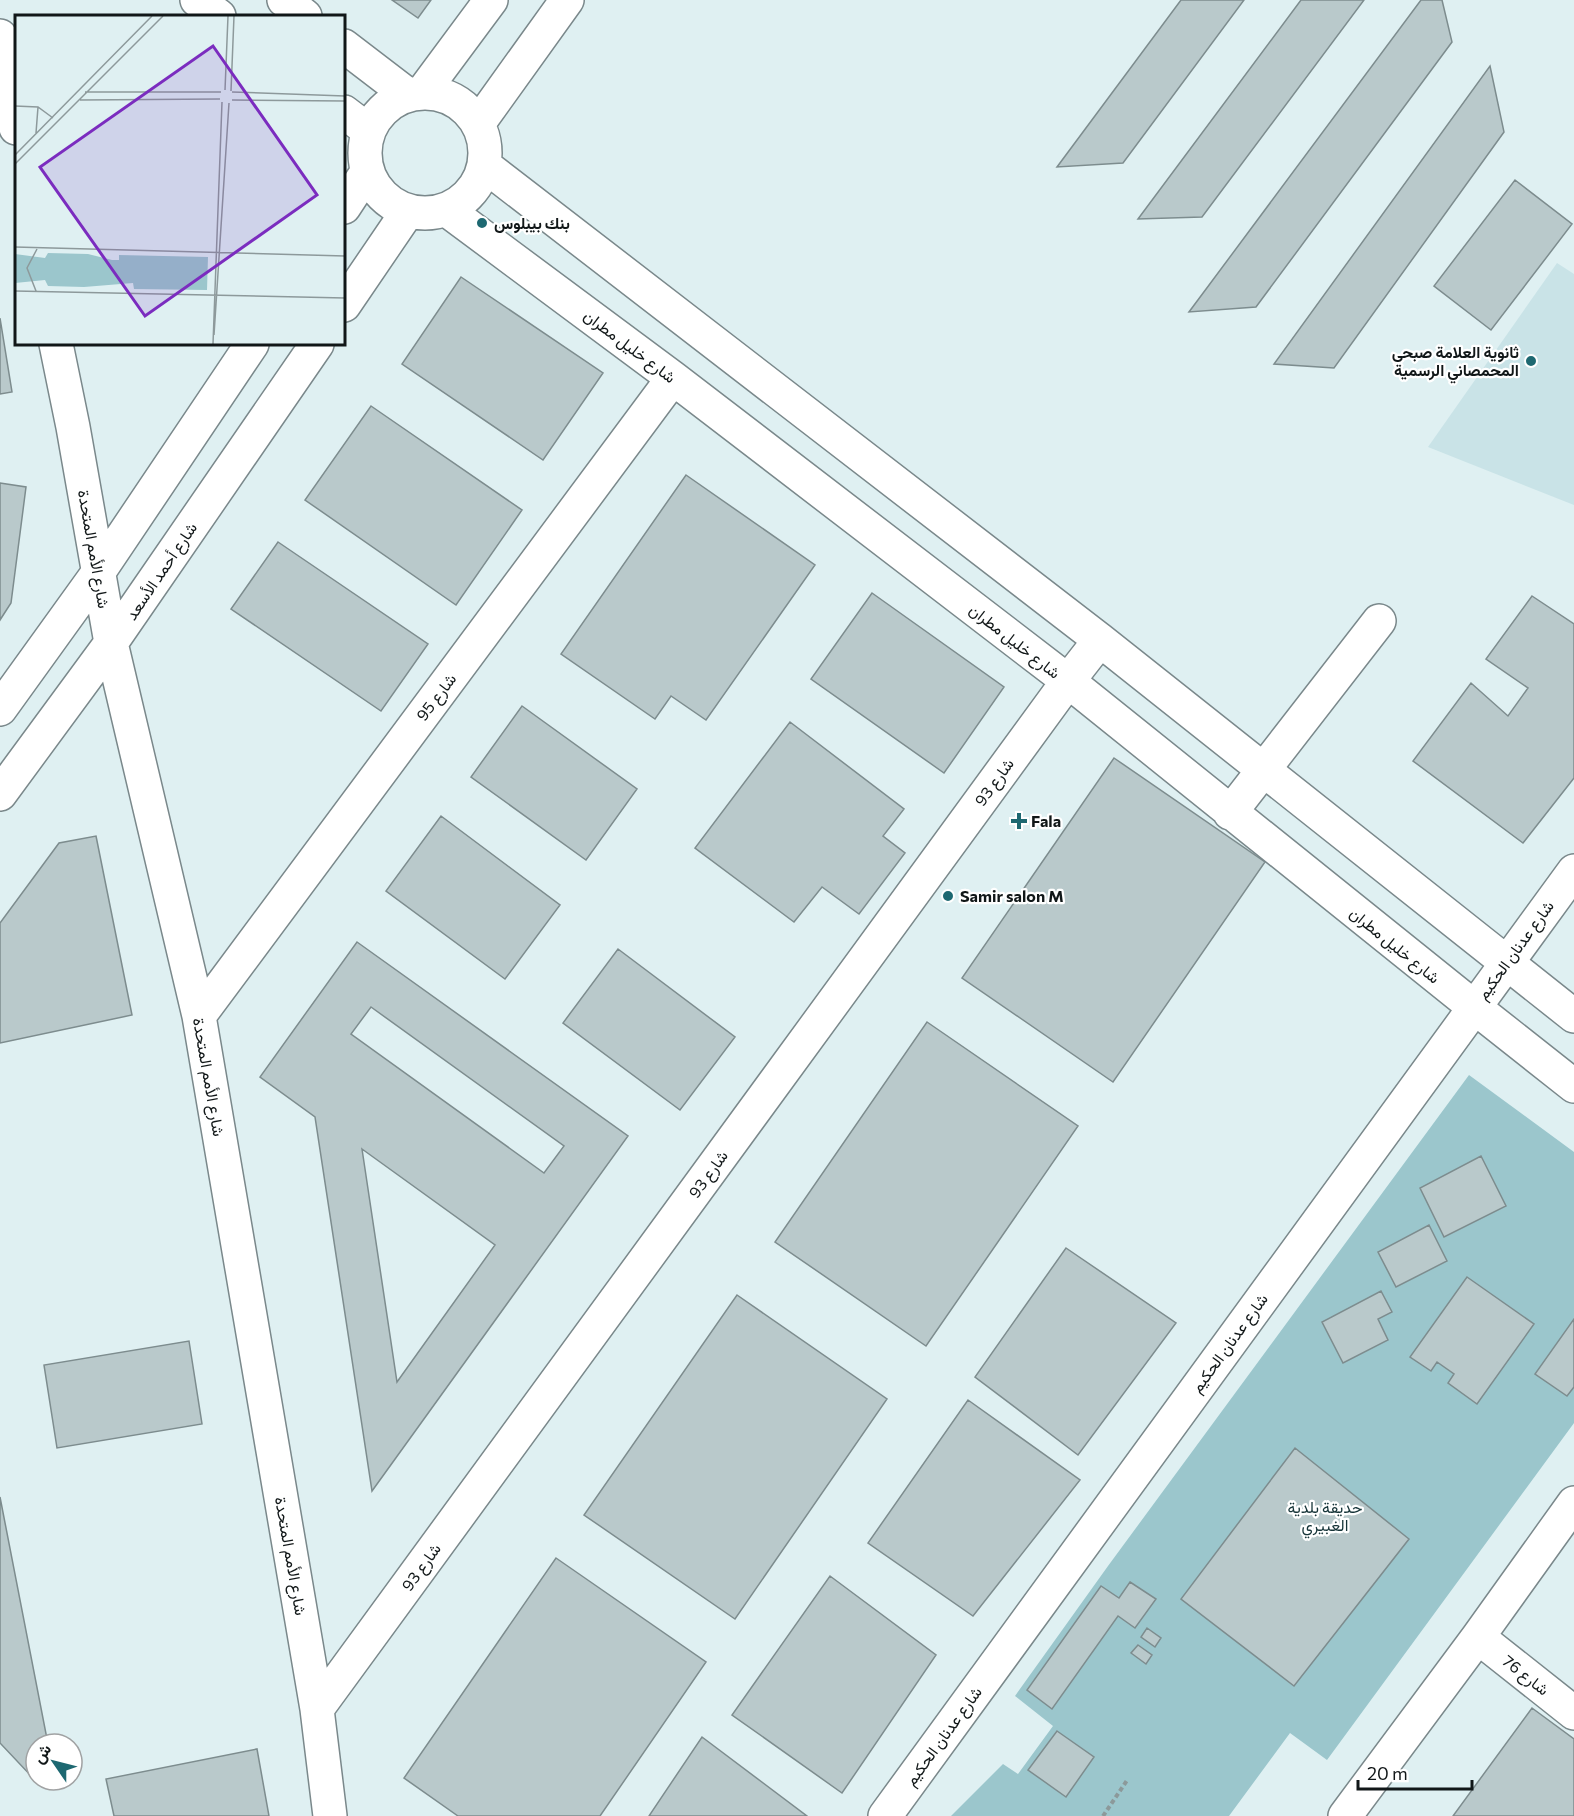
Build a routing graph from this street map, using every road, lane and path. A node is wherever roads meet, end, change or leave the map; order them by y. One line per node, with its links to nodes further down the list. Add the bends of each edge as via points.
1 (197, 0): 5 (street)
2 (284, 0): 6 (street)
3 (491, 0): 9 (street)
4 (567, 0): 12 (street)
5 (218, 15)
6 (304, 15)
7 (0, 36): 10 (street)
8 (345, 47): 9 (street)
9 (415, 94): 11 (street, via 388,105 377,116); 12 (street, via 439,94 455,100)
10 (15, 122)
11 (356, 122): 14 (street, via 365,145)
12 (478, 124): 13 (street, via 483,137)
13 (484, 165): 16 (street, via 471,192); 25 (street)
14 (368, 172): 15 (street); 17 (street, via 383,197)
15 (345, 206)
16 (447, 210): 17 (street); 22 (street, شارع خليل مطران)
17 (408, 211): 18 (street)
18 (345, 304)
19 (57, 345): 23 (street, شارع الأمم المتحدة)
20 (251, 345): 23 (street)
21 (316, 345): 26 (street, شارع أحمد الأسعد)
22 (673, 378): 27 (street, شارع خليل مطران); 35 (street, شارع 95)
23 (98, 573): 26 (street, شارع الأمم المتحدة); 28 (street)
24 (1378, 621): 29 (street)
25 (1100, 640): 27 (street, شارع 93); 29 (street)
26 (111, 643): 30 (street, شارع أحمد الأسعد); 35 (street, شارع الأمم المتحدة)
27 (1068, 681): 31 (street, شارع خليل مطران); 40 (street, شارع 93)
28 (0, 709)
29 (1262, 769): 31 (street); 33 (street)
30 (0, 794)
31 (1230, 813): 34 (street, شارع خليل مطران)
32 (1574, 871): 33 (street, شارع عدنان الحكيم)
33 (1506, 963): 34 (street, شارع عدنان الحكيم); 36 (street)
34 (1473, 1007): 37 (street, شارع خليل مطران); 44 (street, شارع عدنان الحكيم)
35 (199, 1016): 40 (street, شارع الأمم المتحدة)
36 (1574, 1017)
37 (1574, 1086)
38 (1574, 1503): 39 (street)
39 (1478, 1637): 41 (street, شارع 76); 46 (street)
40 (317, 1709): 43 (street, شارع الأمم المتحدة)
41 (1574, 1713)
42 (1128, 1779): 45 (path)
43 (330, 1816)
44 (885, 1816)
45 (1102, 1816)
46 (1345, 1816)

